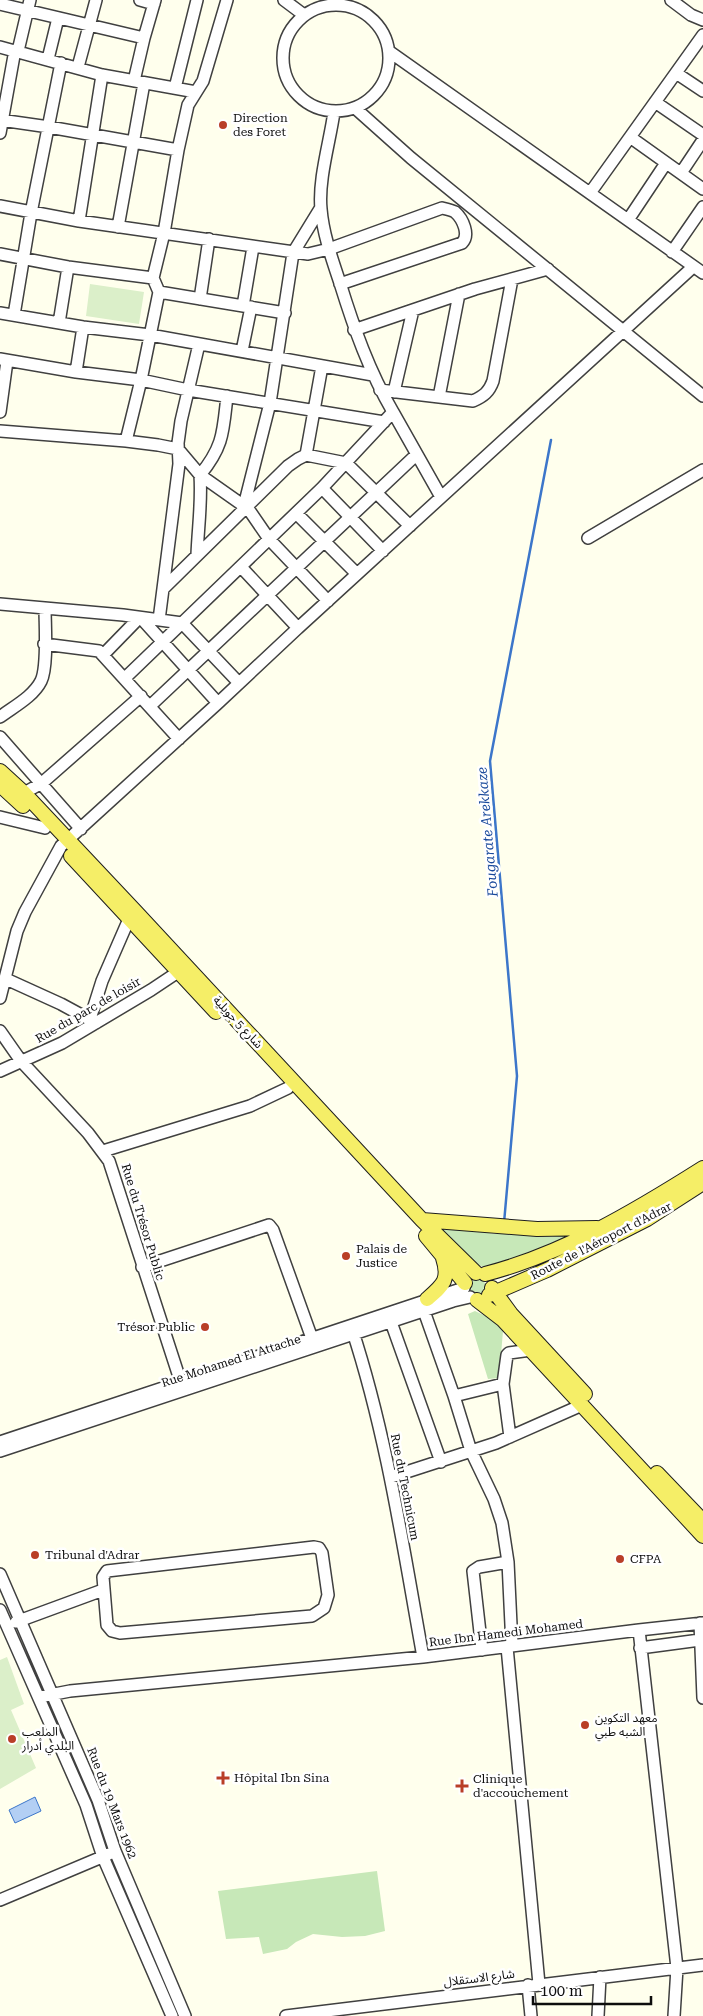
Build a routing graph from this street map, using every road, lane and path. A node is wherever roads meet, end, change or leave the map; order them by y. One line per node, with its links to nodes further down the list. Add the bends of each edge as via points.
1 (96, 0): 14 (street)
2 (140, 0): 7 (street)
3 (197, 0): 26 (street)
4 (227, 0): 28 (street, via 203,81)
5 (284, 0): 11 (street)
6 (671, 0): 13 (street)
7 (154, 2): 15 (street)
8 (350, 3): 11 (street, via 318,7); 19 (street, via 377,22 386,36)
9 (0, 4): 10 (street)
10 (28, 5): 12 (street); 18 (street)
11 (304, 15): 31 (street, via 292,27 285,42 282,58 285,74 292,89 304,101 318,109)
12 (58, 18): 14 (street); 20 (street)
13 (703, 20)
14 (89, 25): 15 (street); 22 (street)
15 (144, 38): 25 (street)
16 (702, 39): 23 (street)
17 (0, 47): 18 (street)
18 (16, 50): 20 (street); 32 (street)
19 (390, 52): 30 (street, via 390,66 378,92); 43 (street)
20 (48, 59): 21 (street)
21 (61, 63): 22 (street); 33 (street)
22 (78, 67): 24 (street)
23 (676, 72): 27 (street); 29 (street)
24 (102, 75): 25 (street); 36 (street)
25 (139, 82): 26 (street); 38 (street)
26 (174, 88): 28 (street)
27 (703, 91)
28 (196, 92): 39 (street, via 188,105)
29 (655, 102): 35 (street); 37 (street)
30 (355, 108): 31 (street); 60 (street, via 411,158)
31 (334, 112): 46 (street)
32 (1, 120): 33 (street); 34 (street)
33 (49, 127): 36 (street); 47 (street)
34 (0, 133)
35 (702, 133): 41 (street)
36 (94, 135): 38 (street); 49 (street)
37 (630, 137): 40 (street); 43 (street)
38 (134, 141): 39 (street); 50 (street)
39 (178, 150): 51 (street)
40 (666, 163): 41 (street); 48 (street)
41 (681, 173): 42 (street)
42 (703, 189)
43 (590, 193): 48 (street)
44 (0, 206): 47 (street)
45 (703, 207): 55 (street)
46 (320, 209): 54 (street); 56 (street)
47 (31, 213): 49 (street); 58 (street)
48 (628, 220): 55 (street)
49 (78, 221): 50 (street)
50 (118, 227): 51 (street)
51 (164, 233): 52 (street); 62 (street)
52 (209, 239): 53 (street); 67 (street)
53 (253, 247): 56 (street); 68 (street)
54 (329, 249): 56 (street, via 308,254); 64 (street); 64 (street, via 442,208 455,212 466,234 462,243)
55 (672, 252): 61 (street)
56 (293, 253): 71 (street)
57 (0, 254): 58 (street)
58 (24, 258): 59 (street); 72 (street)
59 (68, 267): 62 (street); 73 (street)
60 (548, 269): 63 (street); 76 (street)
61 (698, 270): 76 (street)
62 (153, 278): 65 (street)
63 (512, 279): 66 (street); 91 (street, via 490,390 473,401)
64 (340, 284): 75 (street)
65 (159, 292): 67 (street); 77 (street)
66 (459, 294): 69 (street); 91 (street)
67 (200, 299): 68 (street)
68 (247, 306): 71 (street); 79 (street)
69 (413, 310): 75 (street); 88 (street)
70 (0, 313): 72 (street)
71 (284, 313): 80 (street)
72 (14, 315): 73 (street)
73 (59, 323): 74 (street)
74 (83, 327): 77 (street); 83 (street)
75 (354, 330): 84 (street)
76 (622, 330): 90 (street); 107 (street)
77 (150, 336): 78 (street); 85 (street)
78 (199, 344): 79 (street); 86 (street)
79 (242, 351): 80 (street)
80 (277, 357): 82 (street); 92 (street)
81 (3, 360): 83 (street); 94 (street)
82 (322, 366): 84 (street); 93 (street)
83 (76, 372): 85 (street)
84 (373, 375): 87 (street)
85 (142, 380): 86 (street); 98 (street)
86 (188, 390): 89 (street); 99 (street)
87 (380, 390): 88 (street); 95 (street)
88 (394, 392): 91 (street)
89 (227, 396): 92 (street); 104 (street, via 219,448)
90 (703, 396)
91 (439, 397)
92 (270, 403): 93 (street); 108 (street)
93 (315, 409): 96 (street); 101 (street)
94 (0, 412)
95 (394, 412): 96 (street); 100 (street)
96 (384, 422): 102 (street)
97 (0, 431): 98 (street)
98 (126, 441): 99 (street)
99 (178, 449): 104 (street); 120 (street)
100 (416, 455): 106 (street); 107 (street)
101 (306, 456): 102 (street); 108 (street, via 288,466)
102 (346, 463): 105 (street); 106 (street)
103 (703, 470): 112 (street)
104 (200, 474): 108 (street); 116 (street, via 202,501)
105 (322, 488): 109 (street); 110 (street)
106 (376, 493): 110 (street); 111 (street)
107 (441, 498): 111 (street)
108 (246, 507): 113 (street); 116 (street)
109 (296, 513): 113 (street); 114 (street)
110 (351, 517): 114 (street); 115 (street)
111 (410, 526): 115 (street)
112 (588, 538)
113 (269, 539): 117 (street); 118 (street)
114 (325, 542): 118 (street); 119 (street)
115 (383, 551): 119 (street)
116 (197, 555): 120 (street)
117 (241, 567): 121 (street); 127 (street)
118 (297, 568): 121 (street); 122 (street)
119 (357, 574): 122 (street)
120 (164, 588): 126 (street)
121 (268, 596): 128 (street); 131 (street)
122 (328, 601): 128 (street)
123 (0, 604): 124 (street)
124 (45, 608): 125 (street); 130 (street)
125 (140, 618): 126 (street); 129 (street); 132 (street)
126 (160, 620): 127 (street)
127 (182, 623): 129 (street); 131 (street)
128 (298, 628): 135 (street)
129 (162, 641): 133 (street); 134 (street)
130 (44, 644): 132 (street, via 95,649); 139 (street, via 41,681)
131 (209, 651): 133 (street); 135 (street)
132 (103, 655): 134 (street)
133 (188, 671): 137 (street); 138 (street)
134 (125, 678): 136 (street)
135 (239, 683): 137 (street)
136 (142, 696): 138 (street); 143 (street)
137 (218, 703): 141 (street)
138 (150, 706): 141 (street)
139 (0, 718)
140 (0, 736): 143 (street)
141 (179, 739): 148 (street)
142 (0, 771): 145 (main road, شارع 5 جويلية)
143 (42, 783): 145 (street); 148 (street)
144 (0, 785): 147 (main road, شارع 5 جويلية)
145 (24, 793): 149 (main road, شارع 5 جويلية)
146 (0, 817): 147 (street)
147 (45, 828): 149 (main road, شارع 5 جويلية)
148 (81, 828): 149 (street)
149 (64, 843): 150 (main road, شارع 5 جويلية); 151 (main road, شارع 5 جويلية); 152 (street, via 25,912 12,948)
150 (129, 919): 151 (main road, شارع 5 جويلية); 154 (street, via 102,981)
151 (181, 968): 154 (street, Rue du parc de loisir); 158 (main road, شارع 5 جويلية); 159 (main road, شارع 5 جويلية)
152 (6, 979): 153 (street); 154 (street)
153 (0, 998)
154 (93, 1021): 156 (street, Rue du parc de loisir, via 62,1043)
155 (0, 1031): 156 (street, Rue du Trésor Public)
156 (21, 1061): 157 (street, Rue du parc de loisir); 160 (street, Rue du Trésor Public)
157 (0, 1071)
158 (288, 1088): 159 (main road, شارع 5 جويلية); 160 (street, via 250,1106)
159 (324, 1121): 164 (main road, شارع 5 جويلية); 166 (main road, شارع 5 جويلية)
160 (103, 1151): 167 (street, Rue du Trésor Public, via 114,1171)
161 (703, 1168): 163 (main road, Route de l'Aéroport d'Adrar)
162 (703, 1183): 163 (main road, Route de l'Aéroport d'Adrar)
163 (644, 1213): 165 (main road, Route de l'Aéroport d'Adrar)
164 (422, 1220): 165 (main road); 168 (main road, شارع 5 جويلية)
165 (602, 1234): 168 (main road, Route de l'Aéroport d'Adrar); 169 (main road, Route de l'Aéroport d'Adrar)
166 (442, 1255): 170 (main road, شارع 5 جويلية); 171 (main road, via 446,1278)
167 (142, 1267): 175 (street, via 269,1225); 178 (street, Rue du Trésor Public)
168 (480, 1274): 170 (main road, via 491,1281); 170 (main road, via 469,1276)
169 (519, 1282): 170 (main road, Route de l'Aéroport d'Adrar); 172 (main road, via 507,1296)
170 (479, 1292): 171 (street, Rue Mohamed El Attache); 172 (main road); 176 (main road)
171 (425, 1305): 173 (street, Rue Mohamed El Attache); 174 (street, Rue Mohamed El Attache); 179 (street)
172 (511, 1314): 188 (main road)
173 (391, 1322): 174 (street, Rue Mohamed El Attache); 186 (street)
174 (353, 1330): 175 (street, Rue Mohamed El Attache); 187 (street, Rue du Technicum)
175 (314, 1343): 178 (street, Rue Mohamed El Attache)
176 (531, 1350): 177 (street, via 507,1354); 181 (main road)
177 (503, 1384): 179 (street); 182 (street)
178 (182, 1387): 180 (street, Rue Mohamed El Attache)
179 (454, 1396): 185 (street)
180 (138, 1401): 183 (street, Rue Mohamed El Attache); 184 (street, Rue Mohamed El Attache)
181 (582, 1405): 182 (street); 189 (main road)
182 (510, 1437): 185 (street)
183 (0, 1442)
184 (0, 1451)
185 (471, 1451): 186 (street); 190 (street, via 494,1499 502,1523)
186 (440, 1462): 187 (street)
187 (391, 1477): 203 (street, Rue du Technicum)
188 (703, 1521)
189 (703, 1536)
190 (508, 1562): 200 (street); 202 (street, via 473,1571)
191 (0, 1574): 193 (street, Rue du 19 Mars 1962)
192 (103, 1590): 192 (street, via 103,1577 109,1571 314,1547 322,1553 328,1595 324,1608 312,1616 120,1632 112,1631 107,1625); 195 (street)
193 (4, 1594): 195 (street, Rue du 19 Mars 1962)
194 (0, 1610): 197 (street, Rue du 19 Mars 1962)
195 (21, 1619): 197 (street); 204 (street, Rue du 19 Mars 1962)
196 (702, 1623): 198 (street, Rue Ibn Hamedi Mohamed); 199 (street)
197 (7, 1626): 205 (street, Rue du 19 Mars 1962)
198 (639, 1630): 200 (street, Rue Ibn Hamedi Mohamed); 201 (street)
199 (701, 1646): 201 (street); 206 (street)
200 (510, 1647): 202 (street, Rue Ibn Hamedi Mohamed); 213 (street)
201 (640, 1648): 211 (street)
202 (482, 1650): 203 (street, Rue Ibn Hamedi Mohamed)
203 (423, 1657): 204 (street, Rue Ibn Hamedi Mohamed)
204 (52, 1694): 205 (street, Rue Ibn Hamedi Mohamed); 207 (street, Rue du 19 Mars 1962, via 98,1800)
205 (39, 1697): 208 (street, Rue du 19 Mars 1962, via 86,1805)
206 (703, 1698)
207 (115, 1852): 208 (street); 215 (street, Rue du 19 Mars 1962)
208 (103, 1857): 209 (street); 214 (street, Rue du 19 Mars 1962)
209 (0, 1900)
210 (703, 1965): 211 (street, شارع الاستقلال)
211 (676, 1968): 212 (street, شارع الاستقلال); 219 (street)
212 (600, 1977): 213 (street, شارع الاستقلال); 218 (street)
213 (534, 1985): 216 (street, شارع الاستقلال); 217 (street)
214 (172, 2016)
215 (184, 2016)
216 (286, 2016)
217 (531, 2016)
218 (598, 2016)
219 (674, 2016)

